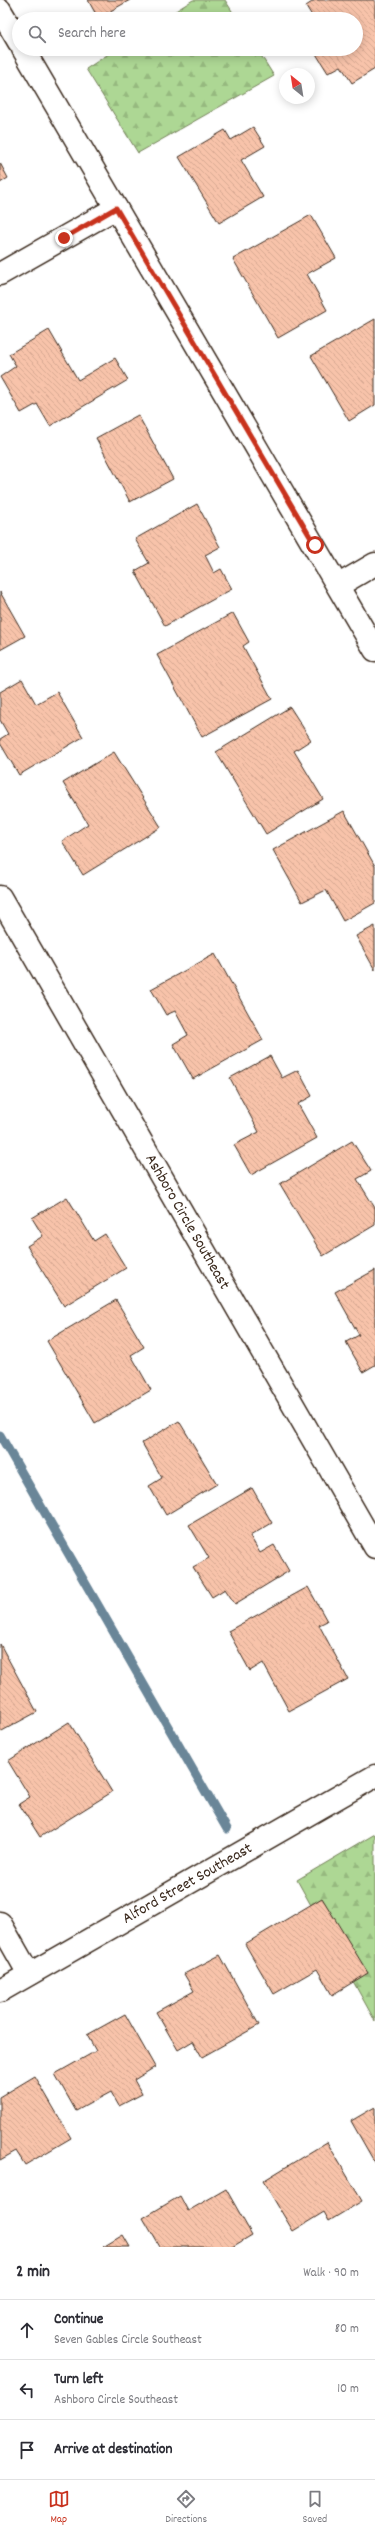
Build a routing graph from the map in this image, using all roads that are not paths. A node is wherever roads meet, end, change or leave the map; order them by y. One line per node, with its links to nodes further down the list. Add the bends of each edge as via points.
1 (0, 10): 2 (street)
2 (12, 30)
3 (27, 56): 4 (street)
4 (116, 208): 5 (street); 7 (street)
5 (0, 274)
6 (375, 564): 7 (street)
7 (339, 585): 8 (street)
8 (375, 650)
9 (0, 897): 10 (street, Ashboro Circle Southeast)
10 (375, 1547)
11 (375, 1776): 13 (street, Alford Street Southeast)
12 (0, 1923): 13 (street)
13 (29, 1974): 14 (street, Alford Street Southeast)
14 (0, 1991)

